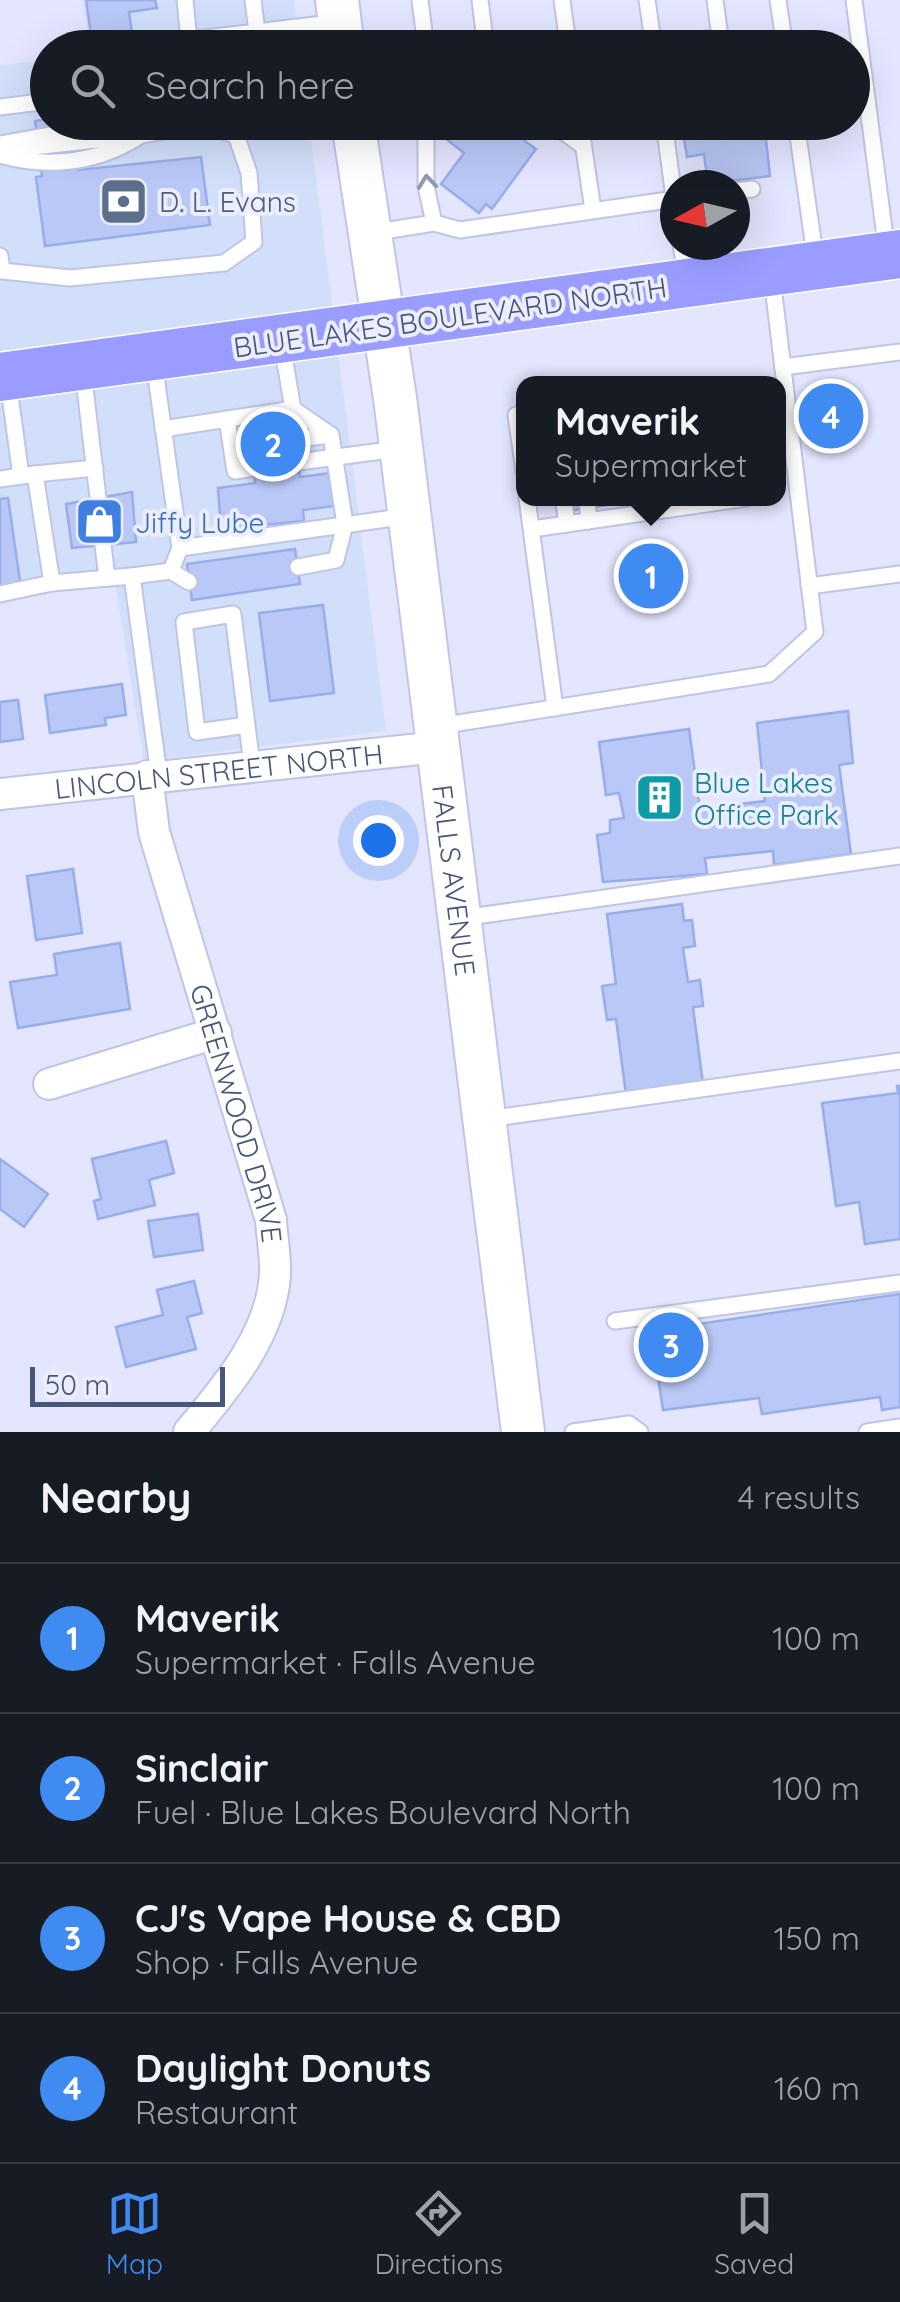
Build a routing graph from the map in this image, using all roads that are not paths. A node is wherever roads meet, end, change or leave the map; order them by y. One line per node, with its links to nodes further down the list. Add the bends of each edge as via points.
1 (184, 0): 11 (lane)
2 (252, 0): 12 (lane)
3 (420, 0): 14 (lane)
4 (480, 0): 15 (lane)
5 (562, 0): 16 (lane)
6 (647, 0): 17 (lane)
7 (714, 0): 18 (lane)
8 (778, 0): 19 (lane)
9 (854, 0): 20 (lane)
10 (340, 23): 13 (lane)
11 (188, 30)
12 (256, 30)
13 (275, 30)
14 (424, 30)
15 (484, 30)
16 (566, 30)
17 (651, 30)
18 (719, 30)
19 (782, 30)
20 (859, 30)
21 (870, 102): 40 (lane)
22 (30, 103): 23 (lane)
23 (0, 107)
24 (40, 140): 34 (lane)
25 (134, 140): 34 (lane, via 112,155 31,164)
26 (238, 140): 41 (lane, via 249,174 254,242 224,263 70,278 2,271)
27 (355, 140): 39 (main road, FALLS AVENUE)
28 (426, 140): 38 (lane, one-way to 28)
29 (575, 140): 33 (lane)
30 (582, 140): 33 (lane)
31 (666, 140): 35 (lane)
32 (796, 140): 43 (lane)
33 (583, 146): 37 (lane)
34 (0, 150)
35 (671, 170)
36 (660, 203): 37 (lane)
37 (593, 210): 38 (lane, via 460,230)
38 (434, 223): 39 (lane)
39 (367, 233): 44 (main road, FALLS AVENUE)
40 (894, 255): 43 (main road, BLUE LAKES BOULEVARD NORTH)
41 (0, 256)
42 (684, 265): 43 (main road, BLUE LAKES BOULEVARD NORTH); 44 (main road, BLUE LAKES BOULEVARD NORTH)
43 (794, 269): 49 (lane)
44 (384, 328): 45 (main road, BLUE LAKES BOULEVARD NORTH); 60 (main road, FALLS AVENUE)
45 (282, 341): 47 (main road, BLUE LAKES BOULEVARD NORTH); 53 (lane)
46 (900, 352): 49 (lane)
47 (154, 358): 48 (main road, BLUE LAKES BOULEVARD NORTH); 55 (lane)
48 (82, 367): 51 (main road, BLUE LAKES BOULEVARD NORTH); 63 (lane)
49 (783, 367): 50 (lane)
50 (784, 376)
51 (4, 377): 65 (lane)
52 (786, 392): 67 (lane)
53 (293, 409): 54 (lane); 56 (lane)
54 (227, 419): 55 (lane); 59 (lane)
55 (163, 429): 84 (lane)
56 (331, 436): 57 (lane); 61 (lane)
57 (296, 439)
58 (251, 445): 59 (lane)
59 (232, 448): 64 (lane, via 235,471)
60 (401, 448): 61 (lane); 76 (main road, FALLS AVENUE)
61 (337, 458): 62 (lane); 79 (lane)
62 (307, 466)
63 (94, 468): 65 (lane); 69 (lane)
64 (254, 468)
65 (28, 475): 66 (lane); 91 (lane)
66 (0, 479)
67 (798, 491): 68 (lane); 92 (lane)
68 (786, 493)
69 (98, 498)
70 (528, 506): 82 (lane)
71 (565, 506): 80 (lane)
72 (588, 506): 78 (lane)
73 (624, 506): 77 (lane)
74 (653, 506): 77 (lane)
75 (316, 508): 81 (lane)
76 (409, 515): 79 (lane); 96 (main road, FALLS AVENUE)
77 (625, 516): 78 (lane)
78 (590, 521): 80 (lane)
79 (345, 524): 81 (lane); 85 (lane, via 336,560)
80 (567, 524): 82 (lane)
81 (319, 528): 84 (lane)
82 (532, 529): 94 (lane)
83 (103, 545): 89 (lane)
84 (180, 548): 86 (lane)
85 (298, 567)
86 (171, 570): 88 (lane); 90 (lane)
87 (900, 574): 92 (lane)
88 (132, 576): 89 (lane); 98 (lane)
89 (106, 578): 91 (lane)
90 (189, 582)
91 (52, 583): 93 (lane)
92 (809, 586): 94 (lane, via 815,632 769,674)
93 (0, 594)
94 (556, 708): 96 (lane)
95 (248, 724): 95 (lane, via 233,614 184,622 197,732); 97 (lane)
96 (437, 737): 97 (street, LINCOLN STREET NORTH); 101 (main road, FALLS AVENUE)
97 (252, 765): 98 (street, LINCOLN STREET NORTH)
98 (153, 775): 99 (street, LINCOLN STREET NORTH); 102 (street, GREENWOOD DRIVE, via 154,832)
99 (0, 794)
100 (900, 856): 101 (lane)
101 (458, 918): 105 (main road, FALLS AVENUE)
102 (216, 1034): 104 (street); 110 (street, GREENWOOD DRIVE, via 271,1220 276,1274 239,1372)
103 (900, 1061): 105 (lane)
104 (49, 1084)
105 (486, 1119): 111 (main road, FALLS AVENUE)
106 (900, 1283): 107 (lane)
107 (615, 1321)
108 (900, 1428): 113 (lane)
109 (633, 1429): 112 (lane)
110 (190, 1432)
111 (523, 1432)
112 (573, 1432)
113 (867, 1432)

